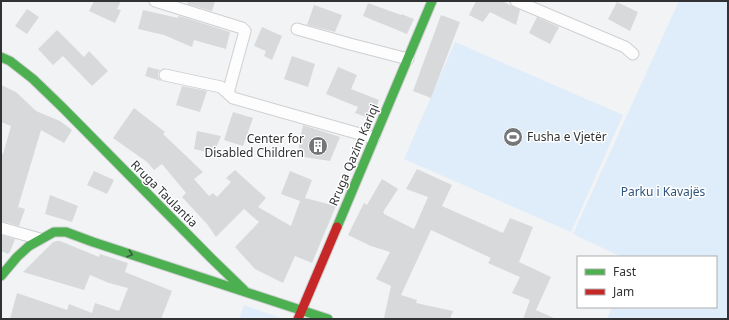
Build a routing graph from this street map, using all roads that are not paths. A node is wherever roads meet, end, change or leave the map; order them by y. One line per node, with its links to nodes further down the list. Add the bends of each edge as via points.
1 (155, 1): 10 (street, via 245,31)
2 (432, 1): 8 (street, Rruga Qazim Kariqi)
3 (516, 1): 4 (street)
4 (534, 4): 6 (street, via 625,47)
5 (297, 29): 8 (street)
6 (633, 54)
7 (1, 56): 15 (street, Rruga Taulantia, via 58,103)
8 (408, 59): 11 (street, Rruga Qazim Kariqi)
9 (165, 75): 10 (street, via 221,87)
10 (228, 93): 11 (street, via 233,98)
11 (374, 138): 16 (street, Rruga Qazim Kariqi)
12 (1, 228): 13 (street)
13 (40, 239): 14 (street, via 17,257); 15 (street, one-way to 15, via 54,232 66,232)
14 (1, 276)
15 (247, 293): 16 (street, Rruga Taulantia)
16 (300, 315): 17 (street, Rruga Taulantia)
17 (328, 319)

